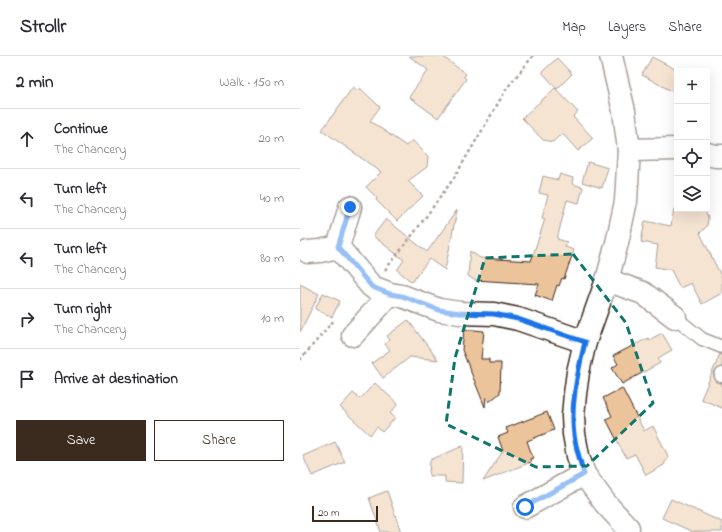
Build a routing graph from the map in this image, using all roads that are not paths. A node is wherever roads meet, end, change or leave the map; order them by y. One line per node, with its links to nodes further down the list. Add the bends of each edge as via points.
1 (611, 56): 3 (street, via 624,111)
2 (674, 149): 3 (street)
3 (629, 150): 9 (street, via 626,201)
4 (710, 155): 5 (street)
5 (722, 156)
6 (350, 207): 7 (street)
7 (338, 247): 8 (street); 10 (street)
8 (308, 252)
9 (608, 280): 11 (street, via 643,293); 13 (street)
10 (381, 290): 12 (street); 13 (street, via 439,310 494,314 518,319)
11 (675, 317): 14 (lane, via 702,339)
12 (353, 335)
13 (585, 342): 15 (street, via 578,372 573,416 578,456)
14 (722, 347)
15 (584, 474): 16 (street); 17 (street, via 605,503)
16 (525, 507)
17 (628, 528)

